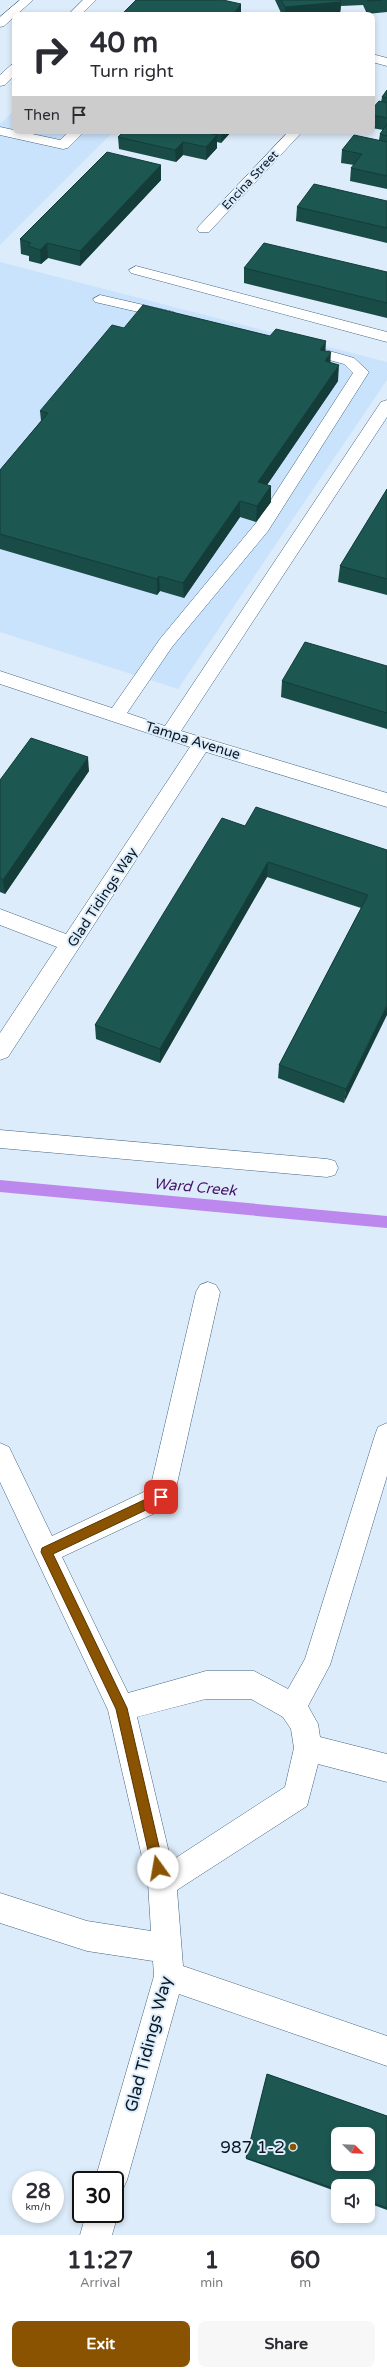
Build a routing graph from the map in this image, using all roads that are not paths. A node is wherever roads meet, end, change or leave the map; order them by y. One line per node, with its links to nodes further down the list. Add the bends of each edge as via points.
1 (27, 0): 3 (street)
2 (90, 0): 4 (street)
3 (13, 12)
4 (77, 12)
5 (12, 13): 6 (street)
6 (0, 23)
7 (375, 59): 8 (street)
8 (387, 62)
9 (12, 71): 10 (street)
10 (0, 82)
11 (0, 131): 12 (street)
12 (12, 134)
13 (14, 134): 14 (street, via 63,145)
14 (75, 134)
15 (293, 134): 16 (street, Encina Street)
16 (204, 229)
17 (136, 270): 20 (street)
18 (100, 299): 19 (street)
19 (182, 318)
20 (387, 336)
21 (288, 344): 24 (street, via 349,361 360,372 262,527 166,644)
22 (387, 405): 25 (street)
23 (0, 677): 24 (street, Tampa Avenue)
24 (116, 716): 25 (street, Tampa Avenue)
25 (169, 734): 26 (street, Tampa Avenue)
26 (202, 743): 27 (street, Tampa Avenue); 29 (street, Glad Tidings Way)
27 (387, 800)
28 (0, 917): 29 (street)
29 (71, 944): 30 (street, Glad Tidings Way)
30 (0, 1051)
31 (0, 1140): 32 (street, via 85,1145)
32 (326, 1168)
33 (208, 1292): 36 (street, via 161,1497)
34 (387, 1435): 37 (street, via 317,1664)
35 (0, 1455): 36 (street, Glad Tidings Way)
36 (46, 1552): 38 (street, Glad Tidings Way)
37 (293, 1707): 38 (street, via 254,1686 206,1685); 39 (street, via 304,1724)
38 (121, 1708): 41 (street, Glad Tidings Way)
39 (308, 1748): 40 (street); 41 (street, via 297,1796)
40 (387, 1768)
41 (162, 1883): 43 (street, Glad Tidings Way)
42 (0, 1908): 43 (street)
43 (168, 1962): 44 (street); 45 (street, Glad Tidings Way)
44 (387, 2051)
45 (113, 2171)
46 (99, 2223): 47 (street)
47 (96, 2235)

